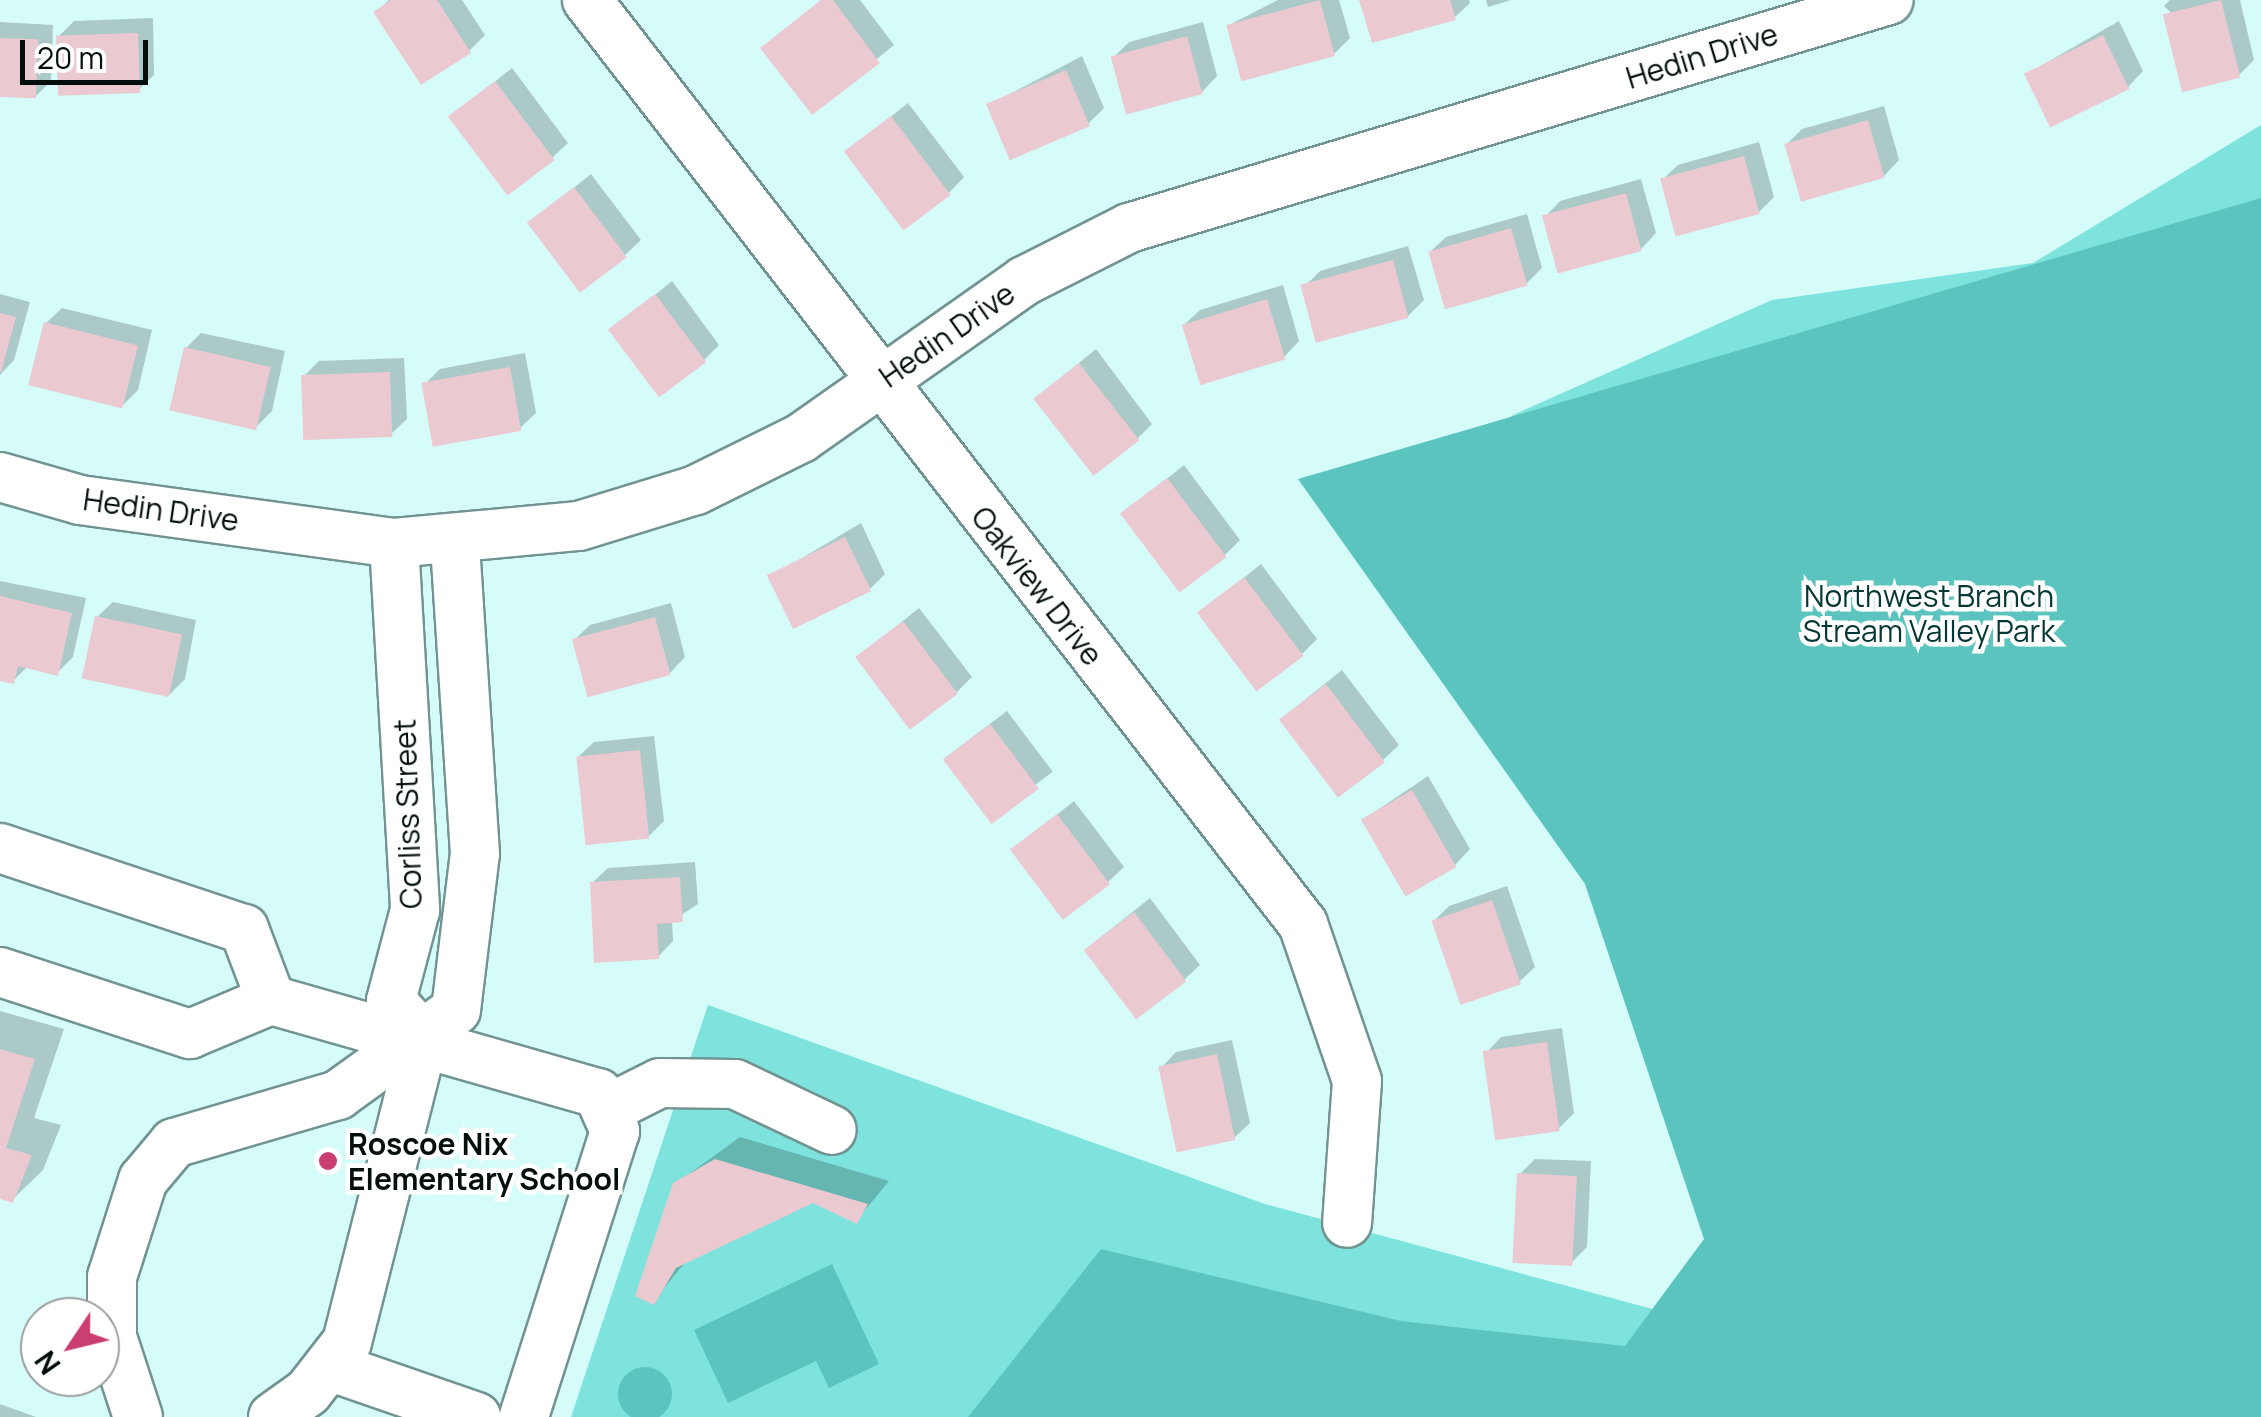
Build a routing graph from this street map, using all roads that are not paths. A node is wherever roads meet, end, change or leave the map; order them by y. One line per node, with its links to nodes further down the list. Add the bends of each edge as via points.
1 (587, 0): 3 (street, Oakview Drive)
2 (1889, 0): 3 (street, Hedin Drive, via 1129,228 1024,281)
3 (878, 384): 5 (street, Hedin Drive, via 801,438 696,490 580,526); 15 (street, Oakview Drive, via 1303,924 1357,1081)
4 (0, 478): 6 (street, Hedin Drive, via 80,500)
5 (455, 542): 6 (street, Hedin Drive); 8 (street, Corliss Street)
6 (394, 544): 9 (street, Corliss Street)
7 (0, 848): 11 (street, via 244,929)
8 (475, 854): 9 (street); 12 (street, Corliss Street, via 456,1010)
9 (413, 866): 12 (street, Corliss Street, via 415,910 390,1001)
10 (0, 972): 11 (street, via 190,1034)
11 (271, 1000): 12 (street)
12 (424, 1038): 13 (street, via 598,1093); 16 (street, via 347,1342); 17 (street, via 338,1095 174,1143 143,1180 112,1277 112,1337)
13 (606, 1110): 14 (street, via 660,1083 735,1084); 20 (street, via 615,1131)
14 (832, 1130)
15 (1347, 1222)
16 (328, 1366): 18 (street); 19 (street)
17 (138, 1417)
18 (273, 1417)
19 (476, 1417)
20 (524, 1417)

